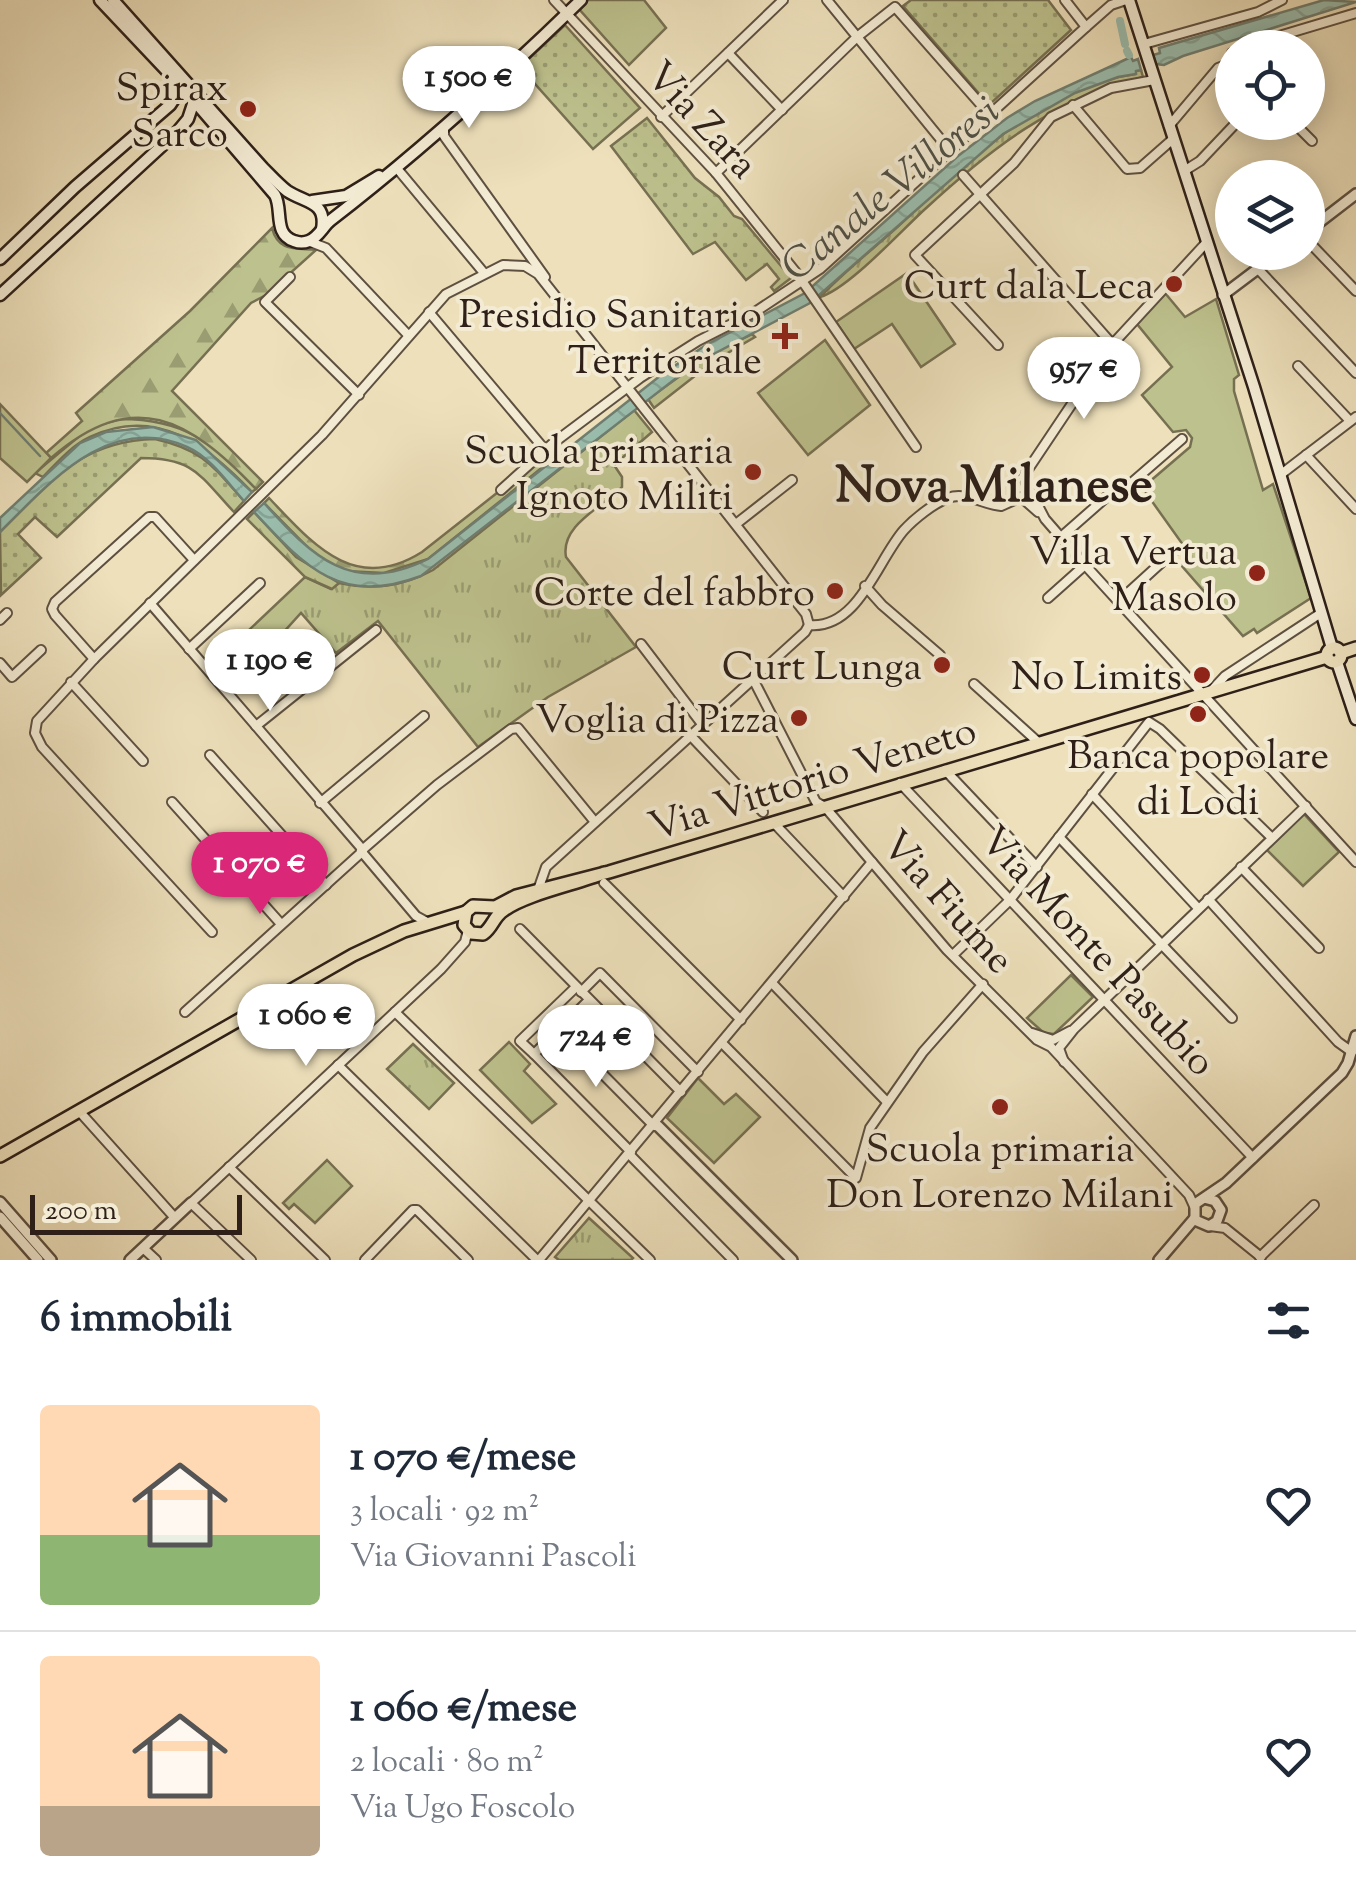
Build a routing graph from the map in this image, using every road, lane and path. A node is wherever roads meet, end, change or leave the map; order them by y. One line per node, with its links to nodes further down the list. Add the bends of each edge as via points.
1 (100, 0): 18 (main road)
2 (113, 0): 18 (main road)
3 (572, 0): 10 (main road)
4 (581, 0): 10 (main road)
5 (784, 0): 16 (street)
6 (827, 0): 14 (street)
7 (1065, 0): 12 (street)
8 (1128, 0): 12 (street); 15 (main road)
9 (1282, 0): 15 (street)
10 (561, 8): 25 (street, Via Zara); 28 (main road); 39 (main road, via 378,176 346,196)
11 (1356, 13): 13 (street)
12 (1086, 26): 24 (street)
13 (1300, 30)
14 (857, 37): 23 (street); 24 (street, via 896,6); 32 (street)
15 (1144, 44): 19 (main road)
16 (728, 53): 23 (street); 25 (street)
17 (1215, 72): 27 (street)
18 (176, 76): 20 (main road); 21 (main road); 26 (main road)
19 (1154, 80): 22 (street, via 1111,88); 27 (main road)
20 (194, 101): 21 (main road); 26 (main road); 29 (main road)
21 (170, 105): 48 (main road)
22 (1073, 105): 30 (street, via 1127,169 1140,168); 37 (street, via 1051,117)
23 (782, 110): 35 (street)
24 (990, 115): 32 (street)
25 (661, 117): 35 (street, Via Zara)
26 (215, 119): 29 (main road); 39 (main road, via 272,178); 40 (main road)
27 (1169, 126): 30 (main road)
28 (444, 127): 42 (main road); 46 (street, via 444,136)
29 (182, 128): 56 (main road)
30 (1173, 138): 33 (main road)
31 (1220, 140): 33 (street)
32 (950, 152): 53 (street)
33 (1184, 171): 44 (main road)
34 (400, 172): 51 (street)
35 (716, 173): 53 (street, Via Zara)
36 (964, 175): 37 (street)
37 (981, 194): 60 (street); 61 (street, via 915,255)
38 (1356, 194): 41 (street)
39 (306, 200): 40 (main road, via 288,202); 42 (main road, via 322,213)
40 (281, 212): 43 (main road, via 285,235)
41 (1325, 218)
42 (321, 230): 43 (main road); 45 (street)
43 (308, 241): 45 (street)
44 (1206, 243): 57 (main road); 60 (street)
45 (326, 248): 59 (street)
46 (533, 257): 49 (street); 54 (street)
47 (1325, 258): 55 (street)
48 (0, 259)
49 (524, 266): 51 (street, via 504,264); 54 (street)
50 (1258, 270): 57 (street); 63 (street)
51 (484, 273): 58 (street)
52 (290, 277): 65 (street, via 265,302)
53 (805, 285): 64 (street, via 698,340); 68 (street, Via Zara)
54 (552, 290): 64 (street)
55 (1356, 291)
56 (0, 295)
57 (1224, 295): 71 (main road)
58 (429, 312): 59 (street); 69 (street)
59 (408, 335): 65 (street)
60 (1112, 344): 75 (street, via 1023,473)
61 (998, 345)
62 (1298, 366): 66 (street)
63 (1356, 374)
64 (631, 390): 69 (street); 76 (street)
65 (359, 395): 79 (street)
66 (1353, 419): 70 (street)
67 (1182, 439): 77 (street)
68 (916, 447)
69 (546, 451): 73 (street)
70 (1306, 455): 71 (street); 74 (street)
71 (1280, 474): 86 (main road)
72 (792, 480): 76 (street)
73 (500, 490)
74 (1356, 508)
75 (1046, 518): 77 (street); 82 (street, via 1021,497 1001,506 950,497 902,532)
76 (736, 524): 87 (street)
77 (1060, 537): 80 (street)
78 (1174, 550): 83 (street)
79 (194, 560): 85 (street); 95 (street, via 148,517 55,602 55,615)
80 (1085, 565): 84 (street); 100 (street)
81 (260, 583): 91 (street)
82 (864, 590): 87 (street, via 841,614); 93 (street)
83 (1130, 592)
84 (1048, 598)
85 (150, 603): 91 (street); 95 (street)
86 (1322, 613): 94 (main road); 100 (street)
87 (809, 624): 97 (street)
88 (376, 630): 104 (street)
89 (641, 644): 103 (street)
90 (1356, 648): 94 (main road, Via Vittorio Veneto)
91 (189, 649): 104 (street)
92 (42, 650): 96 (street, via 12,676)
93 (940, 654)
94 (1334, 655): 100 (main road, Via Vittorio Veneto); 102 (main road)
95 (94, 659): 98 (street)
96 (0, 663)
97 (752, 677): 103 (street); 114 (street, Via Fiume, via 813,798)
98 (71, 682): 108 (street); 141 (street, via 42,712 38,741)
99 (974, 684): 106 (street)
100 (1206, 692): 106 (main road, Via Vittorio Veneto); 115 (street)
101 (424, 716): 113 (street)
102 (1356, 718)
103 (702, 724): 105 (street)
104 (256, 726): 113 (street)
105 (690, 734): 116 (street); 117 (street)
106 (1039, 742): 109 (main road, Via Vittorio Veneto)
107 (210, 755): 128 (street)
108 (143, 761)
109 (944, 770): 110 (main road, Via Vittorio Veneto); 125 (street)
110 (900, 784): 114 (main road, Via Vittorio Veneto); 133 (street, Via Monte Pasubio)
111 (1092, 794): 119 (street); 120 (street, via 1146,724 1154,723); 135 (street)
112 (172, 802): 138 (street)
113 (320, 803): 121 (street)
114 (825, 806): 118 (main road, Via Vittorio Veneto); 123 (street, Via Fiume)
115 (1306, 806): 120 (street); 124 (street)
116 (762, 812)
117 (595, 822): 121 (street, via 518,728 511,728); 122 (street)
118 (773, 822): 127 (main road, Via Vittorio Veneto); 131 (street)
119 (1059, 837): 125 (street); 143 (street)
120 (1272, 838): 126 (street)
121 (362, 851): 128 (street); 137 (street, via 419,919)
122 (564, 851): 129 (street, via 552,869); 130 (street, via 546,866)
123 (872, 862): 131 (street); 145 (street, Via Fiume)
124 (1356, 862)
125 (1037, 867): 133 (street)
126 (1240, 867): 132 (street); 144 (street)
127 (604, 878): 129 (main road, Via Vittorio Veneto); 136 (main road, Via Vittorio Veneto, via 514,904); 154 (street)
128 (326, 884): 138 (street)
129 (558, 884): 130 (main road, Via Vittorio Veneto)
130 (538, 890): 134 (main road, Via Vittorio Veneto)
131 (844, 897): 146 (street)
132 (1208, 899): 135 (street); 159 (street)
133 (1010, 900): 145 (street); 149 (street, Via Monte Pasubio)
134 (488, 908): 136 (main road); 139 (main road, Via Vittorio Veneto, via 478,905)
135 (1198, 908): 143 (street)
136 (493, 921): 139 (main road, Via Vittorio Veneto, via 490,929)
137 (430, 922): 139 (main road); 142 (main road)
138 (281, 924): 151 (street)
139 (469, 926): 142 (main road, via 454,922); 152 (street, via 447,963)
140 (520, 930): 148 (street)
141 (212, 932)
142 (383, 942): 165 (main road)
143 (1162, 942): 149 (street); 153 (street)
144 (1319, 948)
145 (953, 954): 147 (street, Via Fiume)
146 (772, 984): 154 (street); 164 (street)
147 (982, 984): 158 (street, Via Fiume, via 1032,1033); 164 (street)
148 (578, 989): 150 (street); 160 (street, via 520,1041); 162 (street, via 600,973)
149 (1104, 999): 158 (street); 169 (street, Via Monte Pasubio)
150 (589, 1000): 155 (street); 163 (street)
151 (185, 1012)
152 (395, 1012): 161 (street); 175 (street)
153 (1232, 1018)
154 (741, 1020): 157 (street)
155 (559, 1030): 160 (street); 166 (street)
156 (1356, 1036): 159 (street)
157 (722, 1043): 162 (street); 164 (street, via 853,1177 859,1176 863,1146)
158 (1055, 1045): 172 (street, Via Fiume, via 1065,1064)
159 (1352, 1052): 169 (street, via 1342,1073)
160 (534, 1054): 167 (street)
161 (338, 1065): 170 (street); 193 (street)
162 (698, 1072): 163 (street)
163 (681, 1092): 166 (street)
164 (887, 1102)
165 (78, 1111): 168 (main road); 179 (street)
166 (653, 1125): 167 (street); 196 (street)
167 (630, 1153): 175 (street); 195 (street)
168 (0, 1156)
169 (1253, 1158): 171 (street)
170 (229, 1167): 174 (street); 190 (street)
171 (1226, 1182): 172 (street); 177 (street)
172 (1199, 1201): 177 (street); 180 (street)
173 (0, 1202): 186 (street)
174 (191, 1202): 179 (street); 189 (street)
175 (588, 1202): 193 (street); 194 (street)
176 (1314, 1204): 184 (street)
177 (1219, 1208): 181 (street); 182 (street)
178 (0, 1217): 185 (street)
179 (174, 1218): 183 (street)
180 (1194, 1218): 181 (street); 197 (street)
181 (1210, 1226): 182 (street)
182 (1225, 1228): 184 (street)
183 (143, 1248): 187 (street); 188 (street)
184 (1262, 1258)
185 (38, 1260)
186 (51, 1260)
187 (130, 1260)
188 (156, 1260)
189 (251, 1260)
190 (325, 1260)
191 (365, 1260): 192 (street, via 417,1210)
192 (468, 1260)
193 (538, 1260)
194 (650, 1260)
195 (733, 1260)
196 (792, 1260)
197 (1159, 1260)

